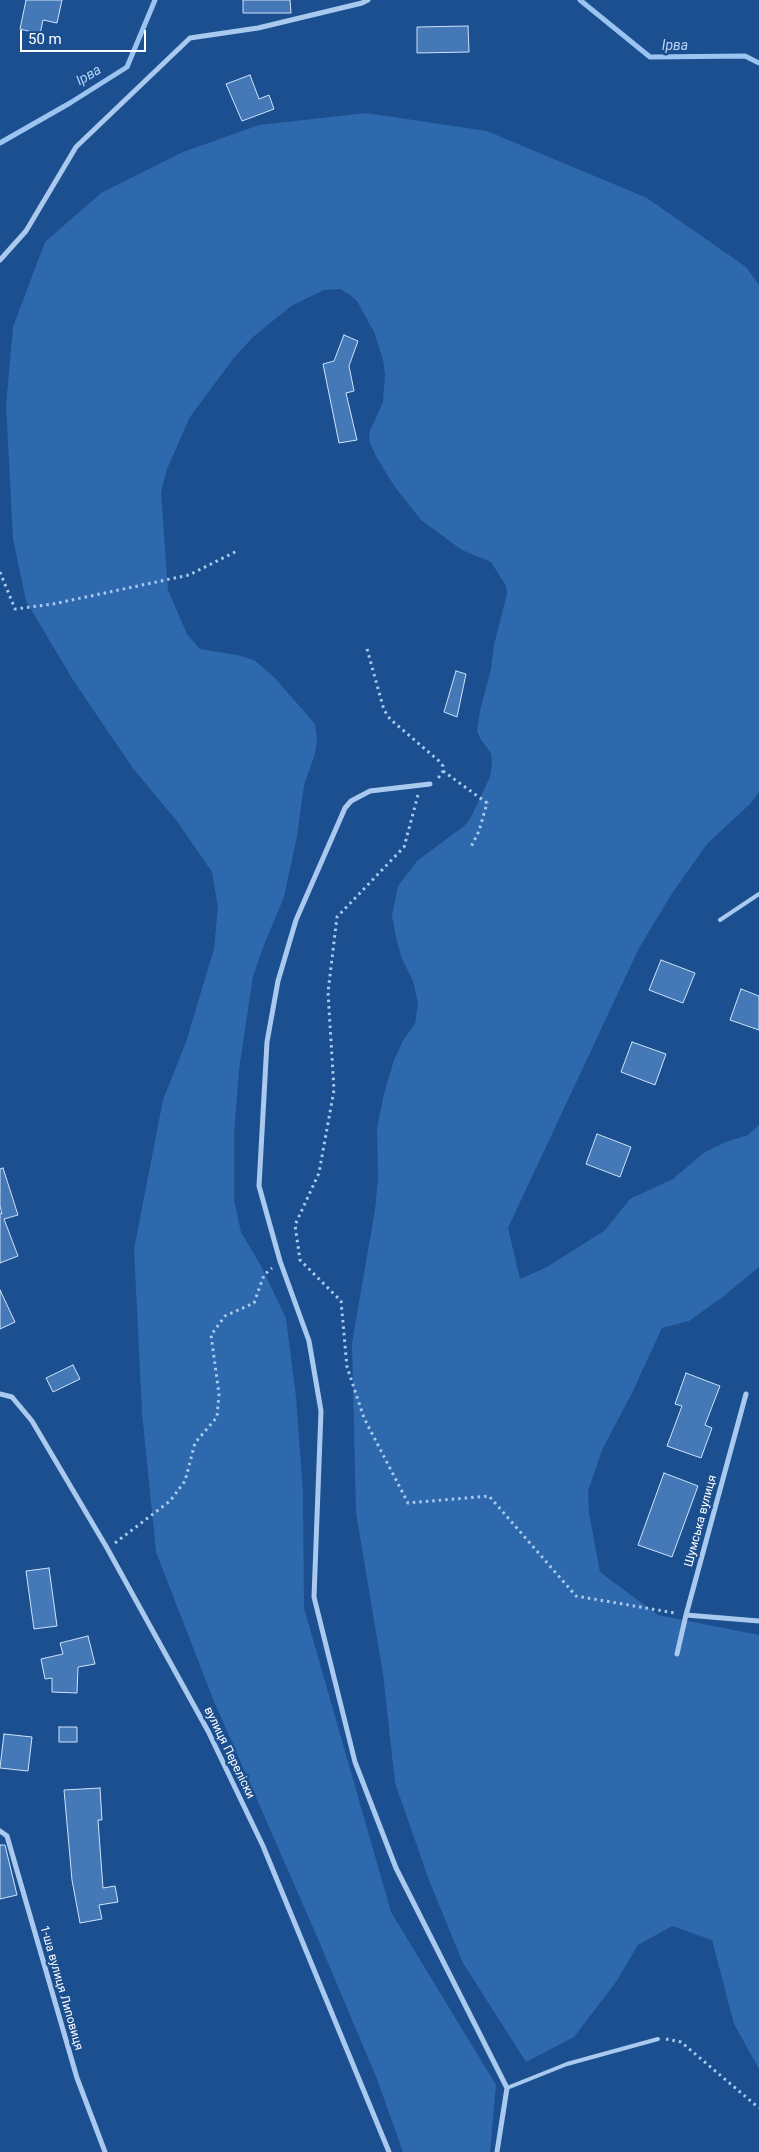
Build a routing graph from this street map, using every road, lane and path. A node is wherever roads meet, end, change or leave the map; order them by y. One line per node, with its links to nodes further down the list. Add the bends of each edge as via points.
1 (368, 0): 2 (street, via 258,28 190,38 76,147 26,231)
2 (0, 260)
3 (237, 551): 4 (path, via 189,575 15,609)
4 (0, 572)
5 (367, 649): 6 (path, via 387,715 435,756)
6 (443, 771): 7 (path, via 441,777); 9 (path, via 487,802)
7 (430, 784): 8 (street)
8 (421, 785): 12 (street, via 370,791 351,801 345,808 296,920 278,981 267,1042 258,1186); 16 (path, via 404,847 337,916 328,992 334,1090 319,1173 295,1225 300,1260 341,1301 347,1367 364,1418 408,1503 489,1496 576,1596)
9 (471, 847)
10 (759, 894): 11 (lane)
11 (720, 920)
12 (280, 1261): 15 (path, via 264,1275 254,1303 225,1316 211,1335 219,1394 217,1417 195,1443 185,1481 170,1501); 21 (street, via 309,1341 321,1411 314,1597 355,1762 396,1868)
13 (0, 1394): 15 (street, вулиця Переліски, via 12,1397 32,1421)
14 (746, 1394): 16 (street, Шумська вулиця)
15 (107, 1548): 24 (street, вулиця Переліски, via 208,1731 263,1846)
16 (686, 1615): 17 (street); 18 (street, Шумська вулиця)
17 (759, 1620)
18 (677, 1654)
19 (0, 1831): 23 (street, 1-ша вулиця Липовиця, via 7,1836 77,2078)
20 (658, 2039): 21 (lane, via 568,2064); 22 (path, via 671,2038 681,2042)
21 (507, 2088): 25 (street)
22 (759, 2108)
23 (105, 2152)
24 (389, 2152)
25 (497, 2152)

